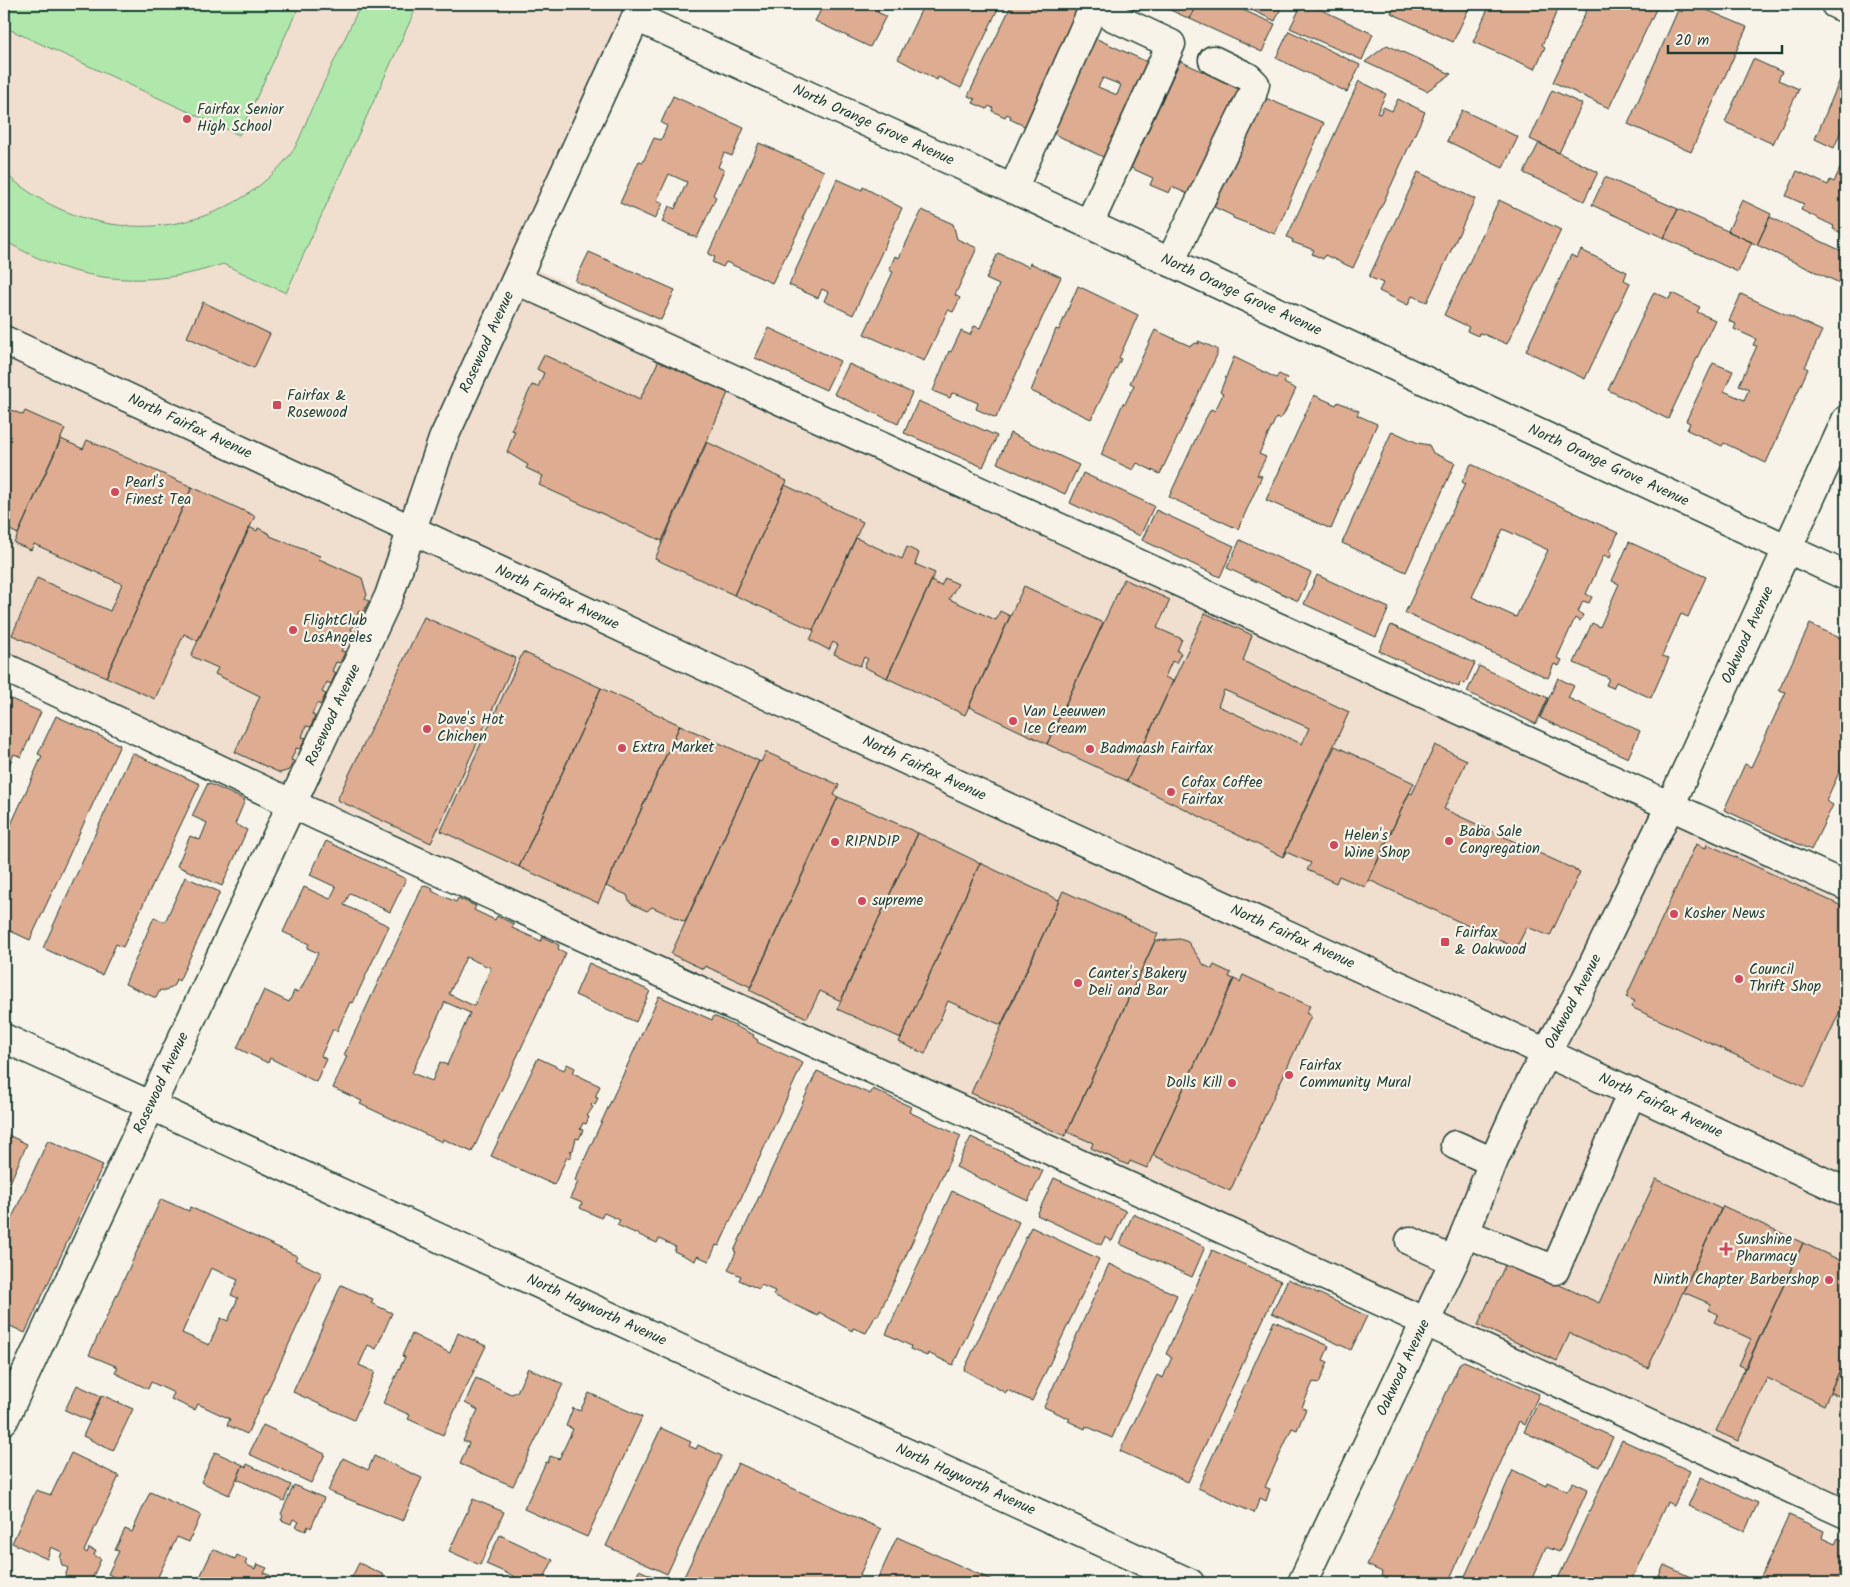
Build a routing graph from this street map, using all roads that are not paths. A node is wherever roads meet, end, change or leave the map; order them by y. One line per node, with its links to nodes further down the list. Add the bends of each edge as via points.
1 (1835, 4): 2 (street)
2 (1846, 9)
3 (639, 10): 6 (street, North Orange Grove Avenue); 9 (street, Rosewood Avenue)
4 (1103, 10): 6 (street); 7 (street, via 1171,44)
5 (1213, 60): 8 (street, via 1248,77 1255,84)
6 (1013, 188): 7 (street, North Orange Grove Avenue)
7 (1088, 224): 8 (street, North Orange Grove Avenue)
8 (1170, 262): 13 (street, North Orange Grove Avenue)
9 (516, 280): 12 (street, Rosewood Avenue, via 443,439); 17 (street)
10 (4, 340): 12 (street, North Fairfax Avenue)
11 (1846, 420): 13 (street, Oakwood Avenue)
12 (412, 530): 16 (street, Rosewood Avenue, via 389,596); 20 (street, North Fairfax Avenue, via 981,795)
13 (1787, 549): 14 (street, North Orange Grove Avenue); 17 (street, Oakwood Avenue)
14 (1846, 576)
15 (4, 667): 16 (street)
16 (290, 803): 22 (street, Rosewood Avenue); 29 (street)
17 (1670, 806): 18 (street); 20 (street, Oakwood Avenue)
18 (1846, 886)
19 (4, 1038): 22 (street, North Hayworth Avenue)
20 (1547, 1053): 21 (street, North Fairfax Avenue); 24 (street, Oakwood Avenue)
21 (1632, 1092): 25 (street, North Fairfax Avenue); 26 (street, via 1555,1270)
22 (151, 1105): 30 (street, Rosewood Avenue); 32 (street, North Hayworth Avenue)
23 (1455, 1145): 24 (street)
24 (1493, 1162): 26 (street, Oakwood Avenue)
25 (1846, 1192)
26 (1465, 1233): 28 (street, Oakwood Avenue)
27 (1410, 1241): 28 (street)
28 (1454, 1261): 29 (street, Oakwood Avenue)
29 (1424, 1322): 31 (street); 33 (street, Oakwood Avenue)
30 (4, 1420)
31 (1846, 1514)
32 (1190, 1583)
33 (1302, 1583)

